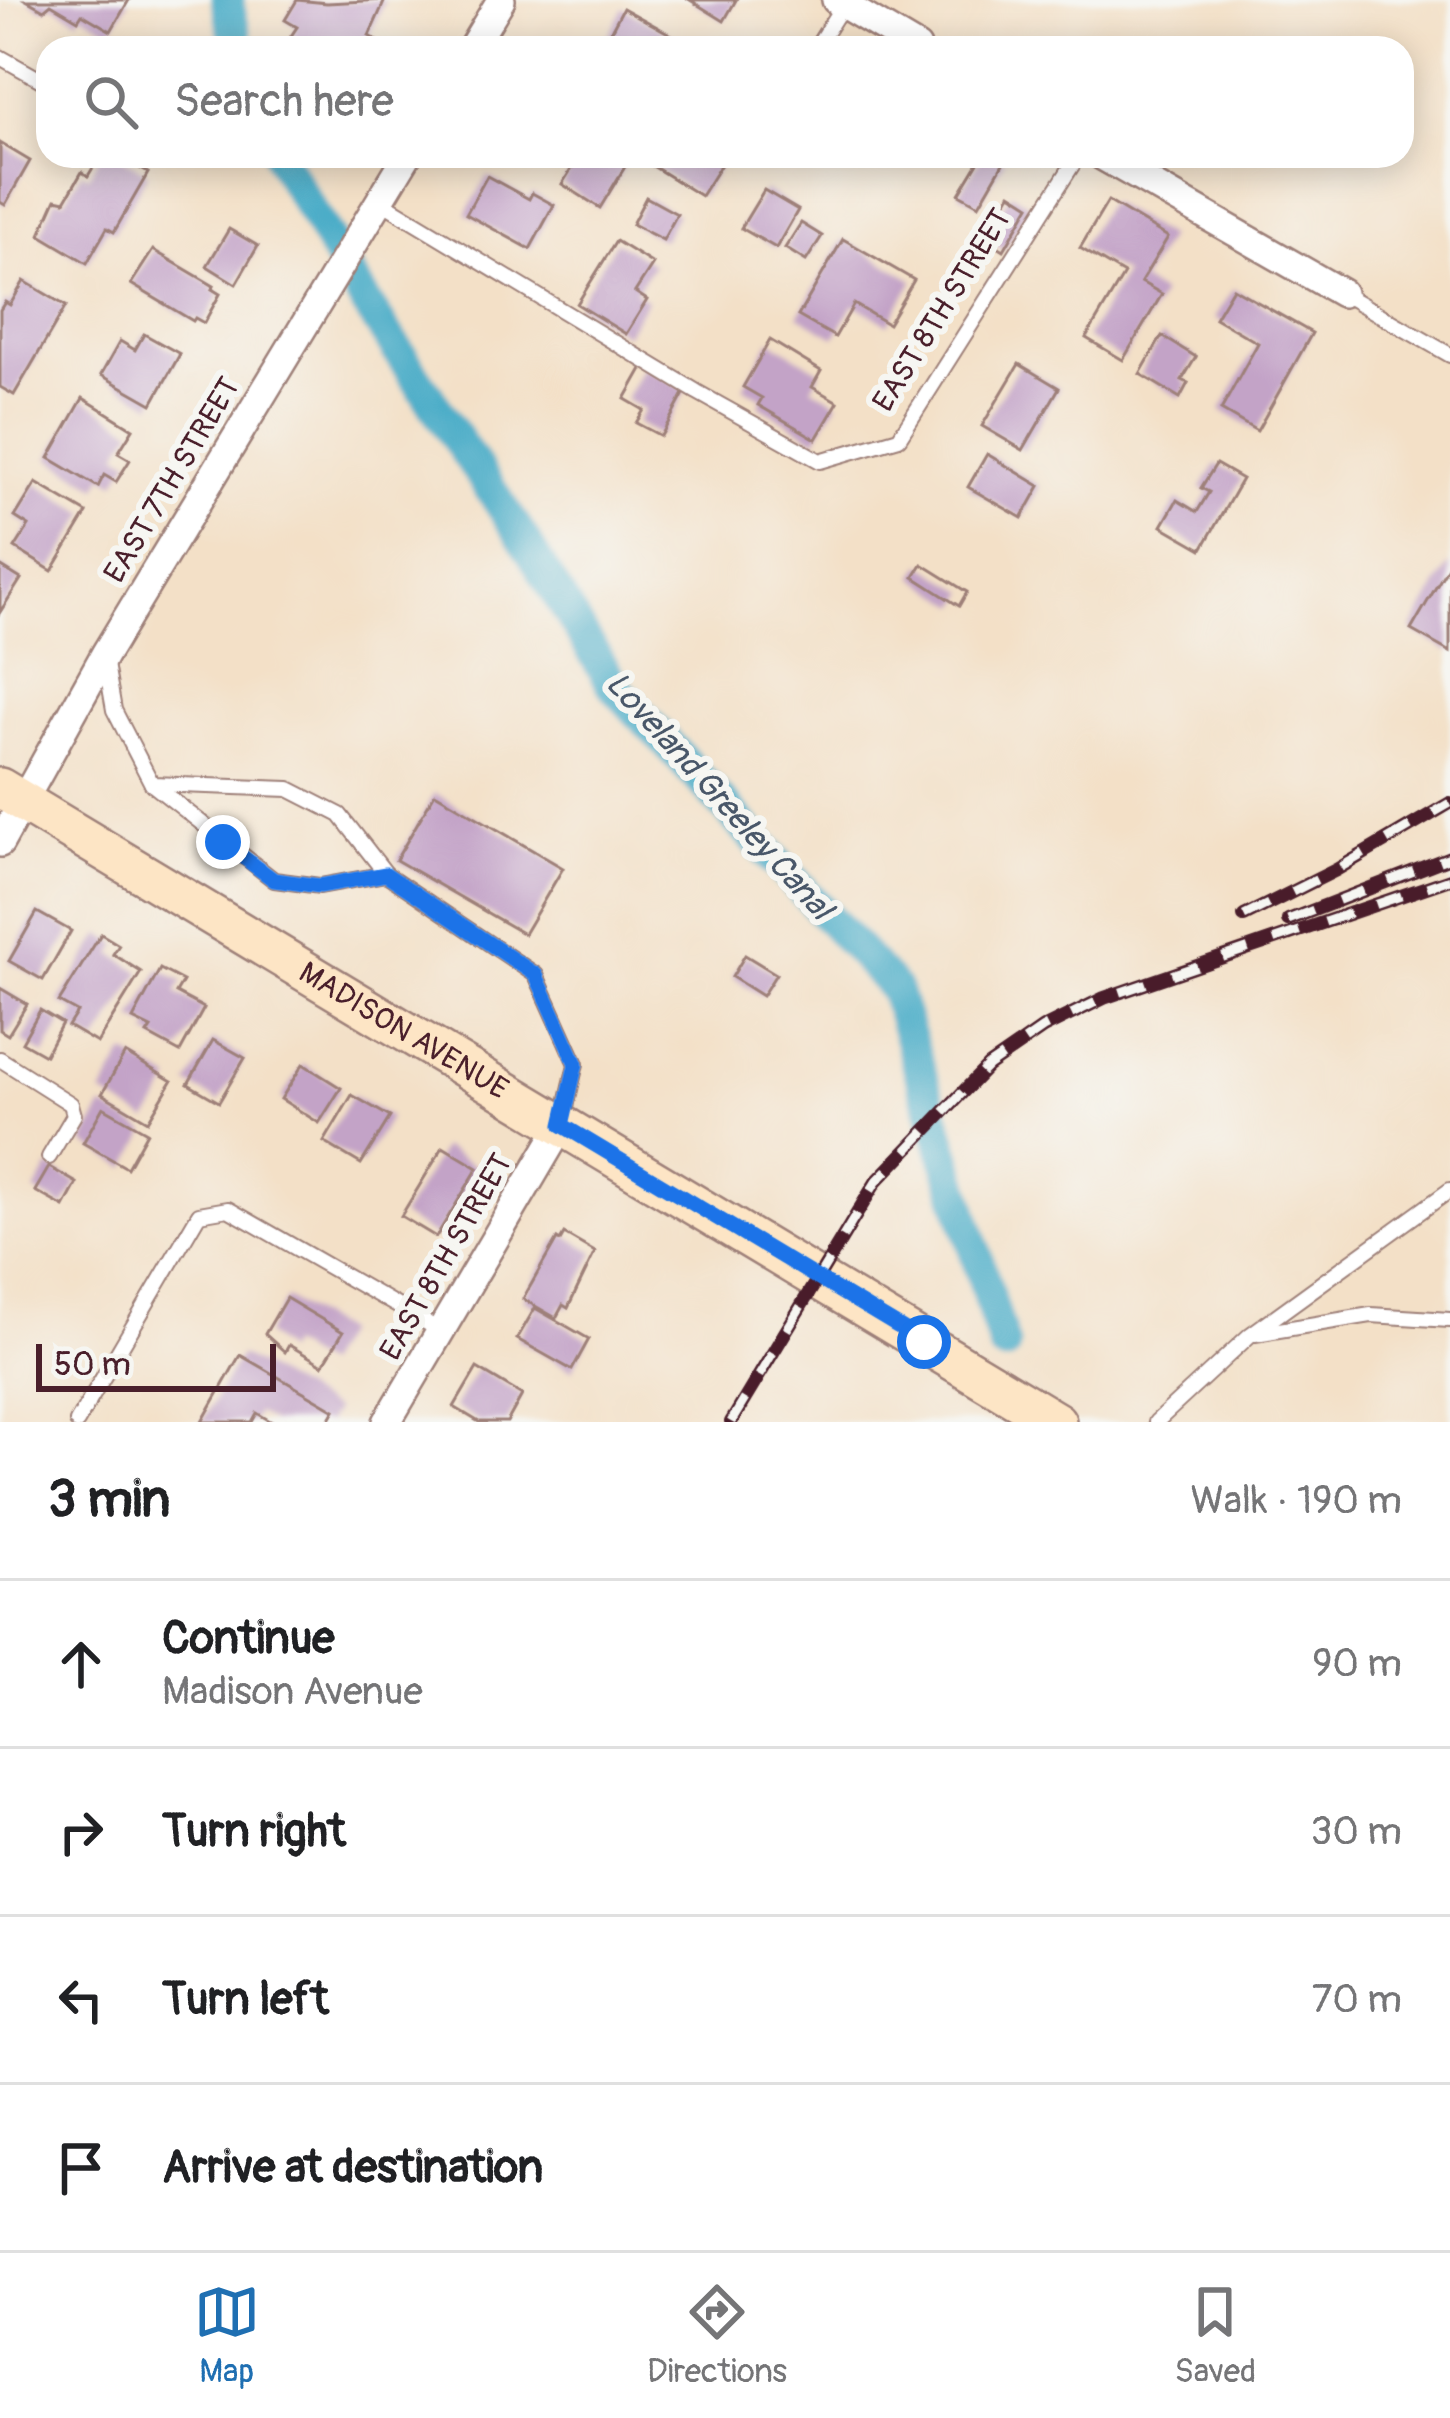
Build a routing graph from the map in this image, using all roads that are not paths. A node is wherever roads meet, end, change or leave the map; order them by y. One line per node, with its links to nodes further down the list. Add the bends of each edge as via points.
1 (500, 0): 3 (street)
2 (840, 2): 4 (lane); 5 (street)
3 (479, 36)
4 (822, 36)
5 (897, 36)
6 (0, 57): 7 (lane)
7 (36, 78)
8 (400, 168): 11 (street, EAST 7TH STREET)
9 (1070, 168): 11 (lane, EAST 8TH STREET, via 899,439 820,461)
10 (1123, 168): 12 (street)
11 (375, 208): 14 (street, EAST 7TH STREET)
12 (1342, 293): 13 (lane)
13 (1450, 355)
14 (105, 654): 15 (lane, via 114,710); 16 (street, EAST 7TH STREET)
15 (152, 784): 18 (lane, via 274,880 320,886); 18 (lane, via 289,789 340,815)
16 (11, 794): 17 (street, EAST 7TH STREET); 20 (main road, MADISON AVENUE)
17 (0, 843)
18 (386, 874): 20 (lane, via 536,975 576,1064)
19 (0, 1059): 21 (lane, via 71,1104 74,1115)
20 (562, 1125): 24 (street, EAST 8TH STREET); 28 (main road, MADISON AVENUE)
21 (49, 1157)
22 (1450, 1190): 25 (lane)
23 (1450, 1320): 25 (lane, via 1371,1316)
24 (441, 1331): 26 (lane, via 228,1209 199,1214); 27 (street, EAST 8TH STREET)
25 (1250, 1335): 29 (lane)
26 (77, 1422)
27 (387, 1422)
28 (1056, 1422)
29 (1156, 1422)

